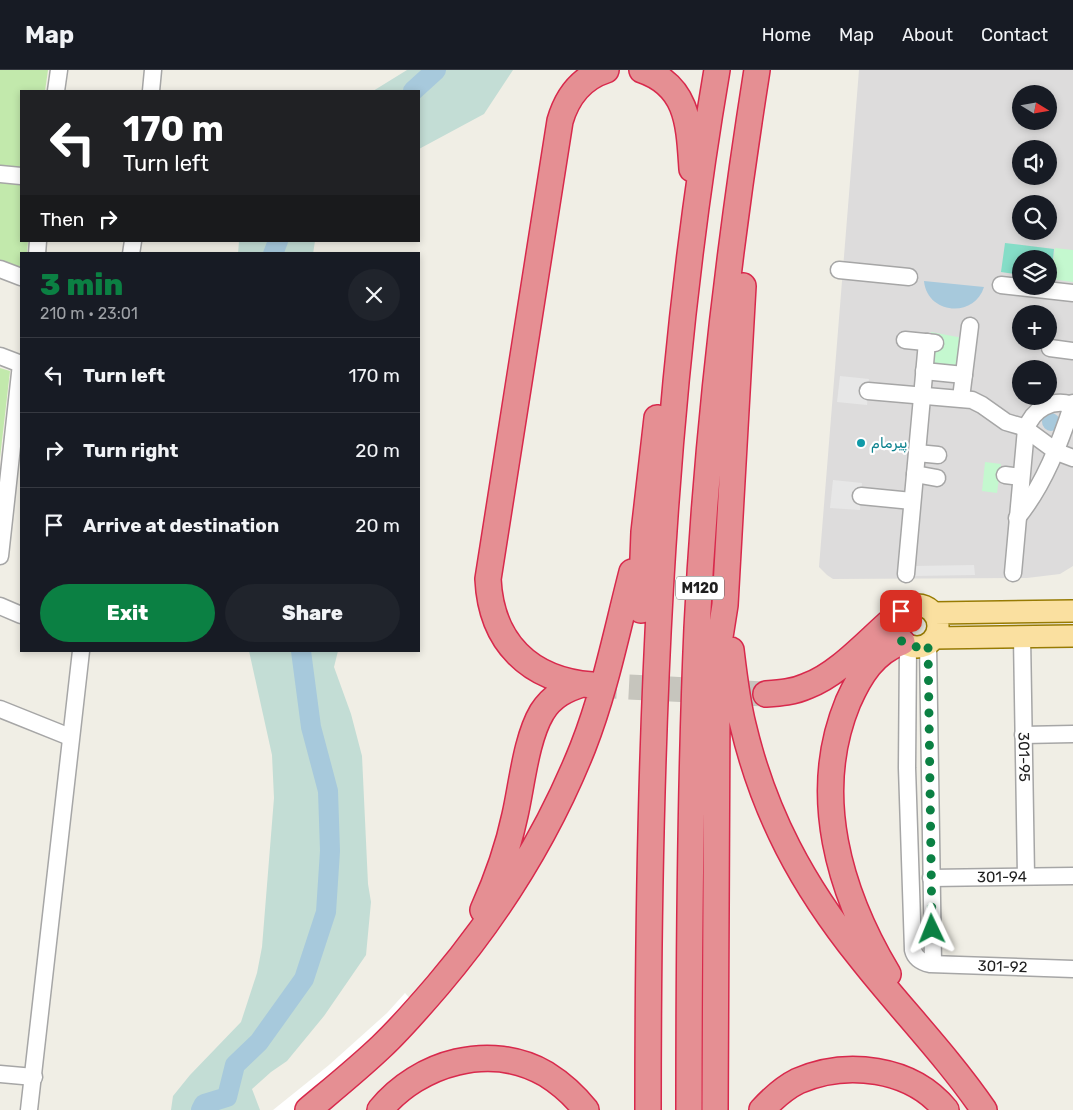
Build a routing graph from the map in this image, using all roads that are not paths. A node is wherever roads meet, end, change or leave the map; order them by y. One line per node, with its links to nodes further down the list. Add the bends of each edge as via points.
1 (59, 70): 7 (street)
2 (153, 70): 8 (street)
3 (606, 70): 68 (highway, via 587,79 574,91 560,121 488,579 494,615 515,652 546,675 587,685 558,694 537,722 501,866 481,913)
4 (642, 70): 12 (highway, via 666,83 682,102 690,139)
5 (717, 70): 12 (highway, M120)
6 (757, 70): 9 (highway, M120)
7 (56, 90)
8 (151, 90)
9 (754, 95): 48 (highway); 78 (highway, M120, via 712,425 698,616 691,794)
10 (0, 174): 11 (street)
11 (20, 176)
12 (696, 211): 15 (highway, M120)
13 (0, 269): 16 (street)
14 (839, 270): 17 (street)
15 (688, 274): 44 (highway, via 669,343 657,413); 77 (highway, M120, via 668,475 658,619 650,835)
16 (20, 277)
17 (909, 277)
18 (1001, 285): 19 (street)
19 (1073, 292)
20 (970, 326): 28 (street)
21 (905, 340): 26 (street, via 931,343)
22 (1057, 349): 23 (street)
23 (1073, 351)
24 (0, 356): 25 (street)
25 (20, 364)
26 (924, 371): 28 (street); 30 (street)
27 (20, 372): 42 (street)
28 (964, 375): 31 (street)
29 (868, 391): 30 (street)
30 (922, 396): 31 (street); 35 (street)
31 (961, 398): 33 (street, via 978,402 1006,422)
32 (1073, 404): 33 (street, via 1063,402 1043,407 1032,415); 34 (street)
33 (1026, 429): 34 (street); 43 (street, via 1013,476)
34 (1055, 451): 37 (street); 43 (street, via 1047,479 1038,495)
35 (917, 453): 36 (street); 38 (street)
36 (938, 455)
37 (1073, 458)
38 (915, 474): 39 (street); 41 (street)
39 (937, 478)
40 (861, 496): 41 (street)
41 (912, 501): 47 (street)
42 (3, 510): 45 (street)
43 (1017, 518): 46 (street)
44 (644, 532): 68 (highway, via 583,745 557,806 500,904); 76 (highway, via 635,741)
45 (0, 556)
46 (1012, 573)
47 (906, 574)
48 (725, 605): 69 (highway, via 742,724 769,809 785,843 830,918); 79 (highway, via 719,643 717,707)
49 (0, 606): 52 (street)
50 (1073, 611): 51 (main road)
51 (934, 613): 53 (main road, via 918,604 906,607); 56 (main road, via 938,626)
52 (20, 615)
53 (898, 615): 56 (main road, via 896,627 899,637); 58 (highway, via 823,678 797,690)
54 (1073, 636): 55 (main road)
55 (1022, 637): 56 (main road); 60 (street, 301-95)
56 (918, 642): 65 (street); 66 (street, via 907,768 913,950 922,962); 69 (highway, via 882,652 869,664 854,689 832,758 831,821 846,886 860,919 901,995)
57 (81, 652): 62 (street)
58 (766, 694)
59 (0, 708): 62 (street)
60 (1023, 734): 61 (street); 63 (street, 301-95)
61 (1073, 734)
62 (70, 736): 71 (street)
63 (1026, 876): 64 (street, 301-94); 65 (street, 301-94)
64 (1073, 876)
65 (931, 878): 66 (street)
66 (933, 964): 67 (street, 301-92)
67 (1073, 969)
68 (449, 972): 73 (highway, via 382,1046)
69 (956, 1073): 82 (highway)
70 (0, 1074): 71 (street)
71 (34, 1077): 72 (street)
72 (30, 1110)
73 (308, 1110)
74 (380, 1110): 75 (highway, via 397,1092 424,1073 453,1062 489,1058 509,1060 546,1074 570,1092)
75 (586, 1110)
76 (632, 1110)
77 (648, 1110)
78 (689, 1110)
79 (716, 1110)
80 (762, 1110): 81 (highway, via 796,1082 829,1071 847,1069 880,1072 912,1083)
81 (946, 1110)
82 (984, 1110)

